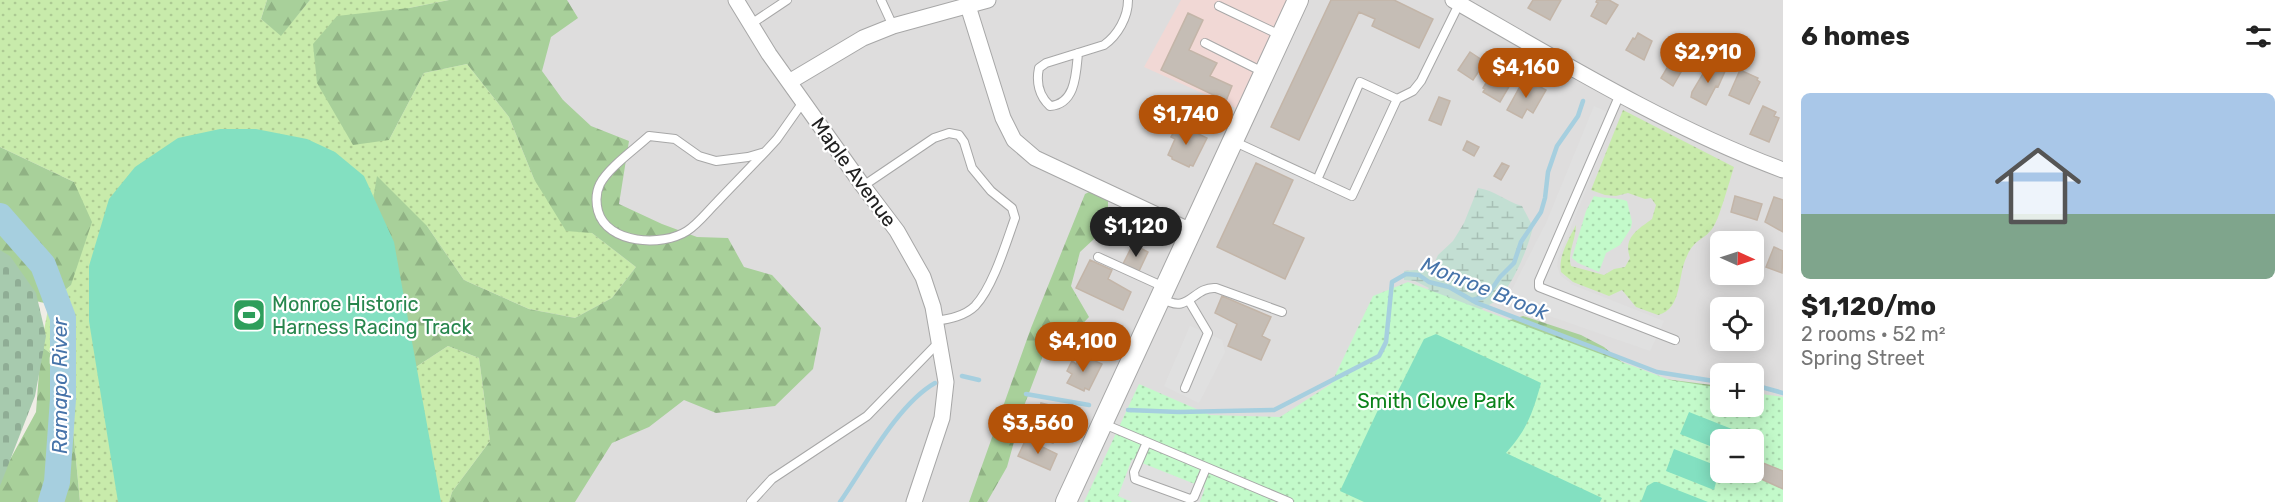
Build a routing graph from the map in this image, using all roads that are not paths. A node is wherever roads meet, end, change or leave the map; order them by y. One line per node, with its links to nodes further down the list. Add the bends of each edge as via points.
1 (736, 0): 10 (street, Maple Avenue)
2 (787, 0): 10 (lane)
3 (881, 0): 11 (lane)
4 (988, 0): 8 (street)
5 (1128, 0): 14 (lane, via 1124,19 1111,40)
6 (1298, 0): 12 (street)
7 (1456, 2): 17 (street); 18 (lane, via 1421,81 1413,91)
8 (968, 6): 11 (street); 25 (street, via 1003,118 1019,146 1047,165)
9 (1218, 6): 12 (lane)
10 (751, 24): 16 (street, Maple Avenue)
11 (893, 26): 16 (street, via 863,38)
12 (1281, 36): 15 (street)
13 (1205, 43): 15 (lane)
14 (1078, 53): 14 (lane, via 1039,68 1039,88 1050,106 1065,102 1071,92)
15 (1264, 72): 20 (street)
16 (789, 82): 19 (street, Maple Avenue)
17 (1620, 94): 22 (street, via 1693,133); 31 (lane, via 1539,287)
18 (1397, 99): 23 (lane, via 1352,196); 23 (lane, via 1360,82)
19 (803, 102): 21 (lane); 24 (street, Maple Avenue)
20 (1233, 141): 23 (lane); 25 (street)
21 (765, 152): 21 (lane, via 716,161 699,156 675,139 649,136 599,186 596,203 600,216 618,234 640,240 666,239 686,231)
22 (1783, 170)
23 (1317, 180)
24 (863, 186): 30 (street, Maple Avenue, via 897,231 923,277); 30 (lane, via 934,138 949,133 959,135 972,168 1012,208 1015,218 995,273 974,307 956,317)
25 (1191, 231): 27 (street)
26 (1098, 257): 27 (lane)
27 (1163, 292): 28 (lane, via 1175,304); 34 (street)
28 (1189, 301): 29 (lane, via 1206,288 1216,288); 33 (lane, via 1208,335)
29 (1282, 312)
30 (936, 321): 32 (street, Maple Avenue)
31 (1675, 340)
32 (942, 348): 37 (lane, via 867,416 772,479); 38 (street, Maple Avenue, via 946,382 942,418)
33 (1185, 388)
34 (1103, 423): 35 (lane); 39 (street)
35 (1147, 442): 36 (lane); 36 (lane, via 1134,472 1135,479 1190,499)
36 (1206, 468): 40 (lane)
37 (751, 502)
38 (914, 502)
39 (1066, 502)
40 (1289, 502)

